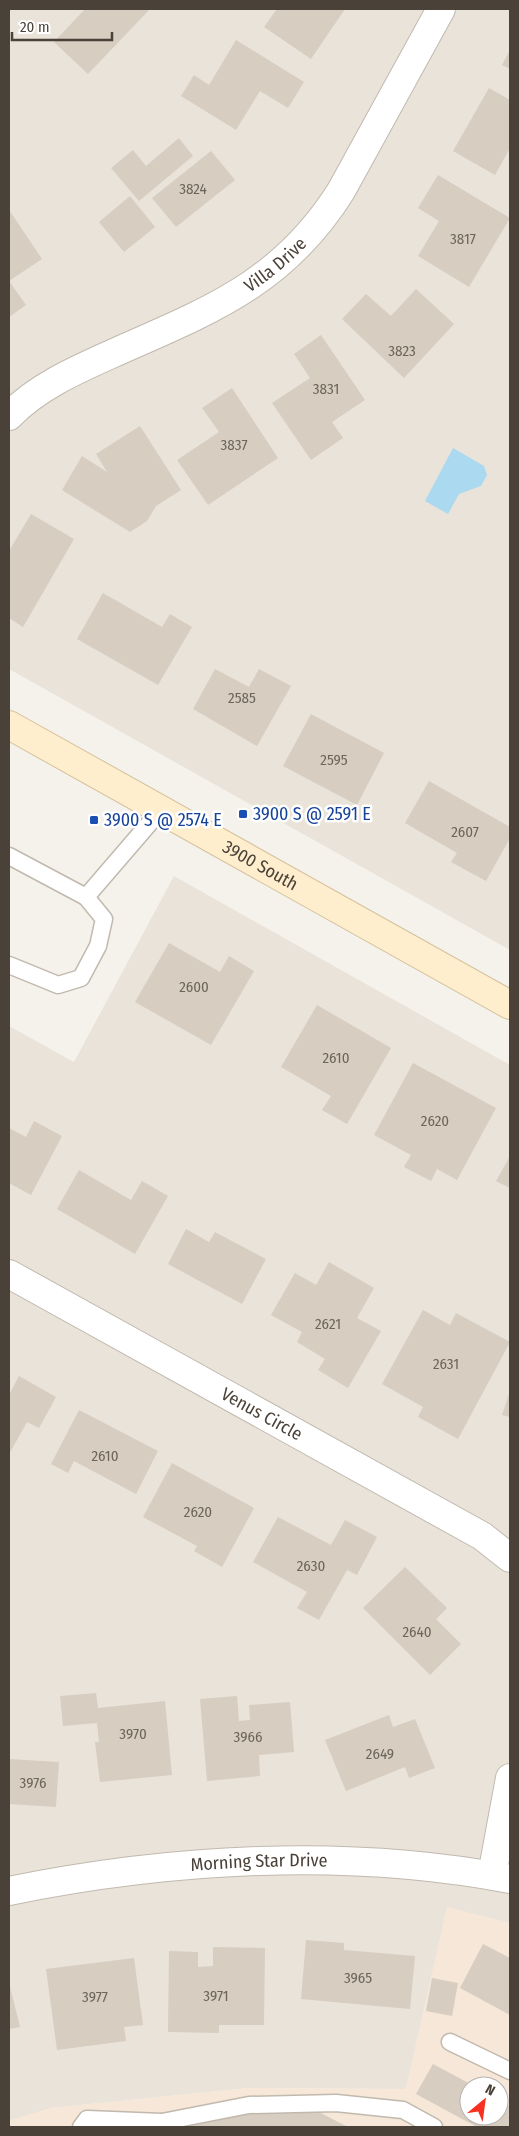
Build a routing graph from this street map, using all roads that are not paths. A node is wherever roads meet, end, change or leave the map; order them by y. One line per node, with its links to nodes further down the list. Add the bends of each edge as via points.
1 (441, 9): 2 (street, Villa Drive, via 341,191 325,216 283,261 245,289 200,315 68,374)
2 (9, 416)
3 (9, 725): 4 (main road, 3900 South)
4 (160, 811): 6 (lane); 8 (main road, 3900 South)
5 (9, 856): 6 (lane)
6 (86, 897): 7 (lane, via 104,919 98,946 81,978 58,985)
7 (9, 965)
8 (510, 1005)
9 (9, 1274): 10 (street, Venus Circle, via 482,1536)
10 (510, 1558)
11 (510, 1778): 12 (street)
12 (501, 1877): 13 (street, Morning Star Drive, via 434,1867 372,1863 241,1862 99,1874)
13 (9, 1891)
14 (450, 2042): 15 (lane)
15 (510, 2071)
16 (162, 2125): 17 (lane, via 87,2119); 18 (lane, via 250,2105 336,2103 403,2110)
17 (81, 2127)
18 (434, 2127)

